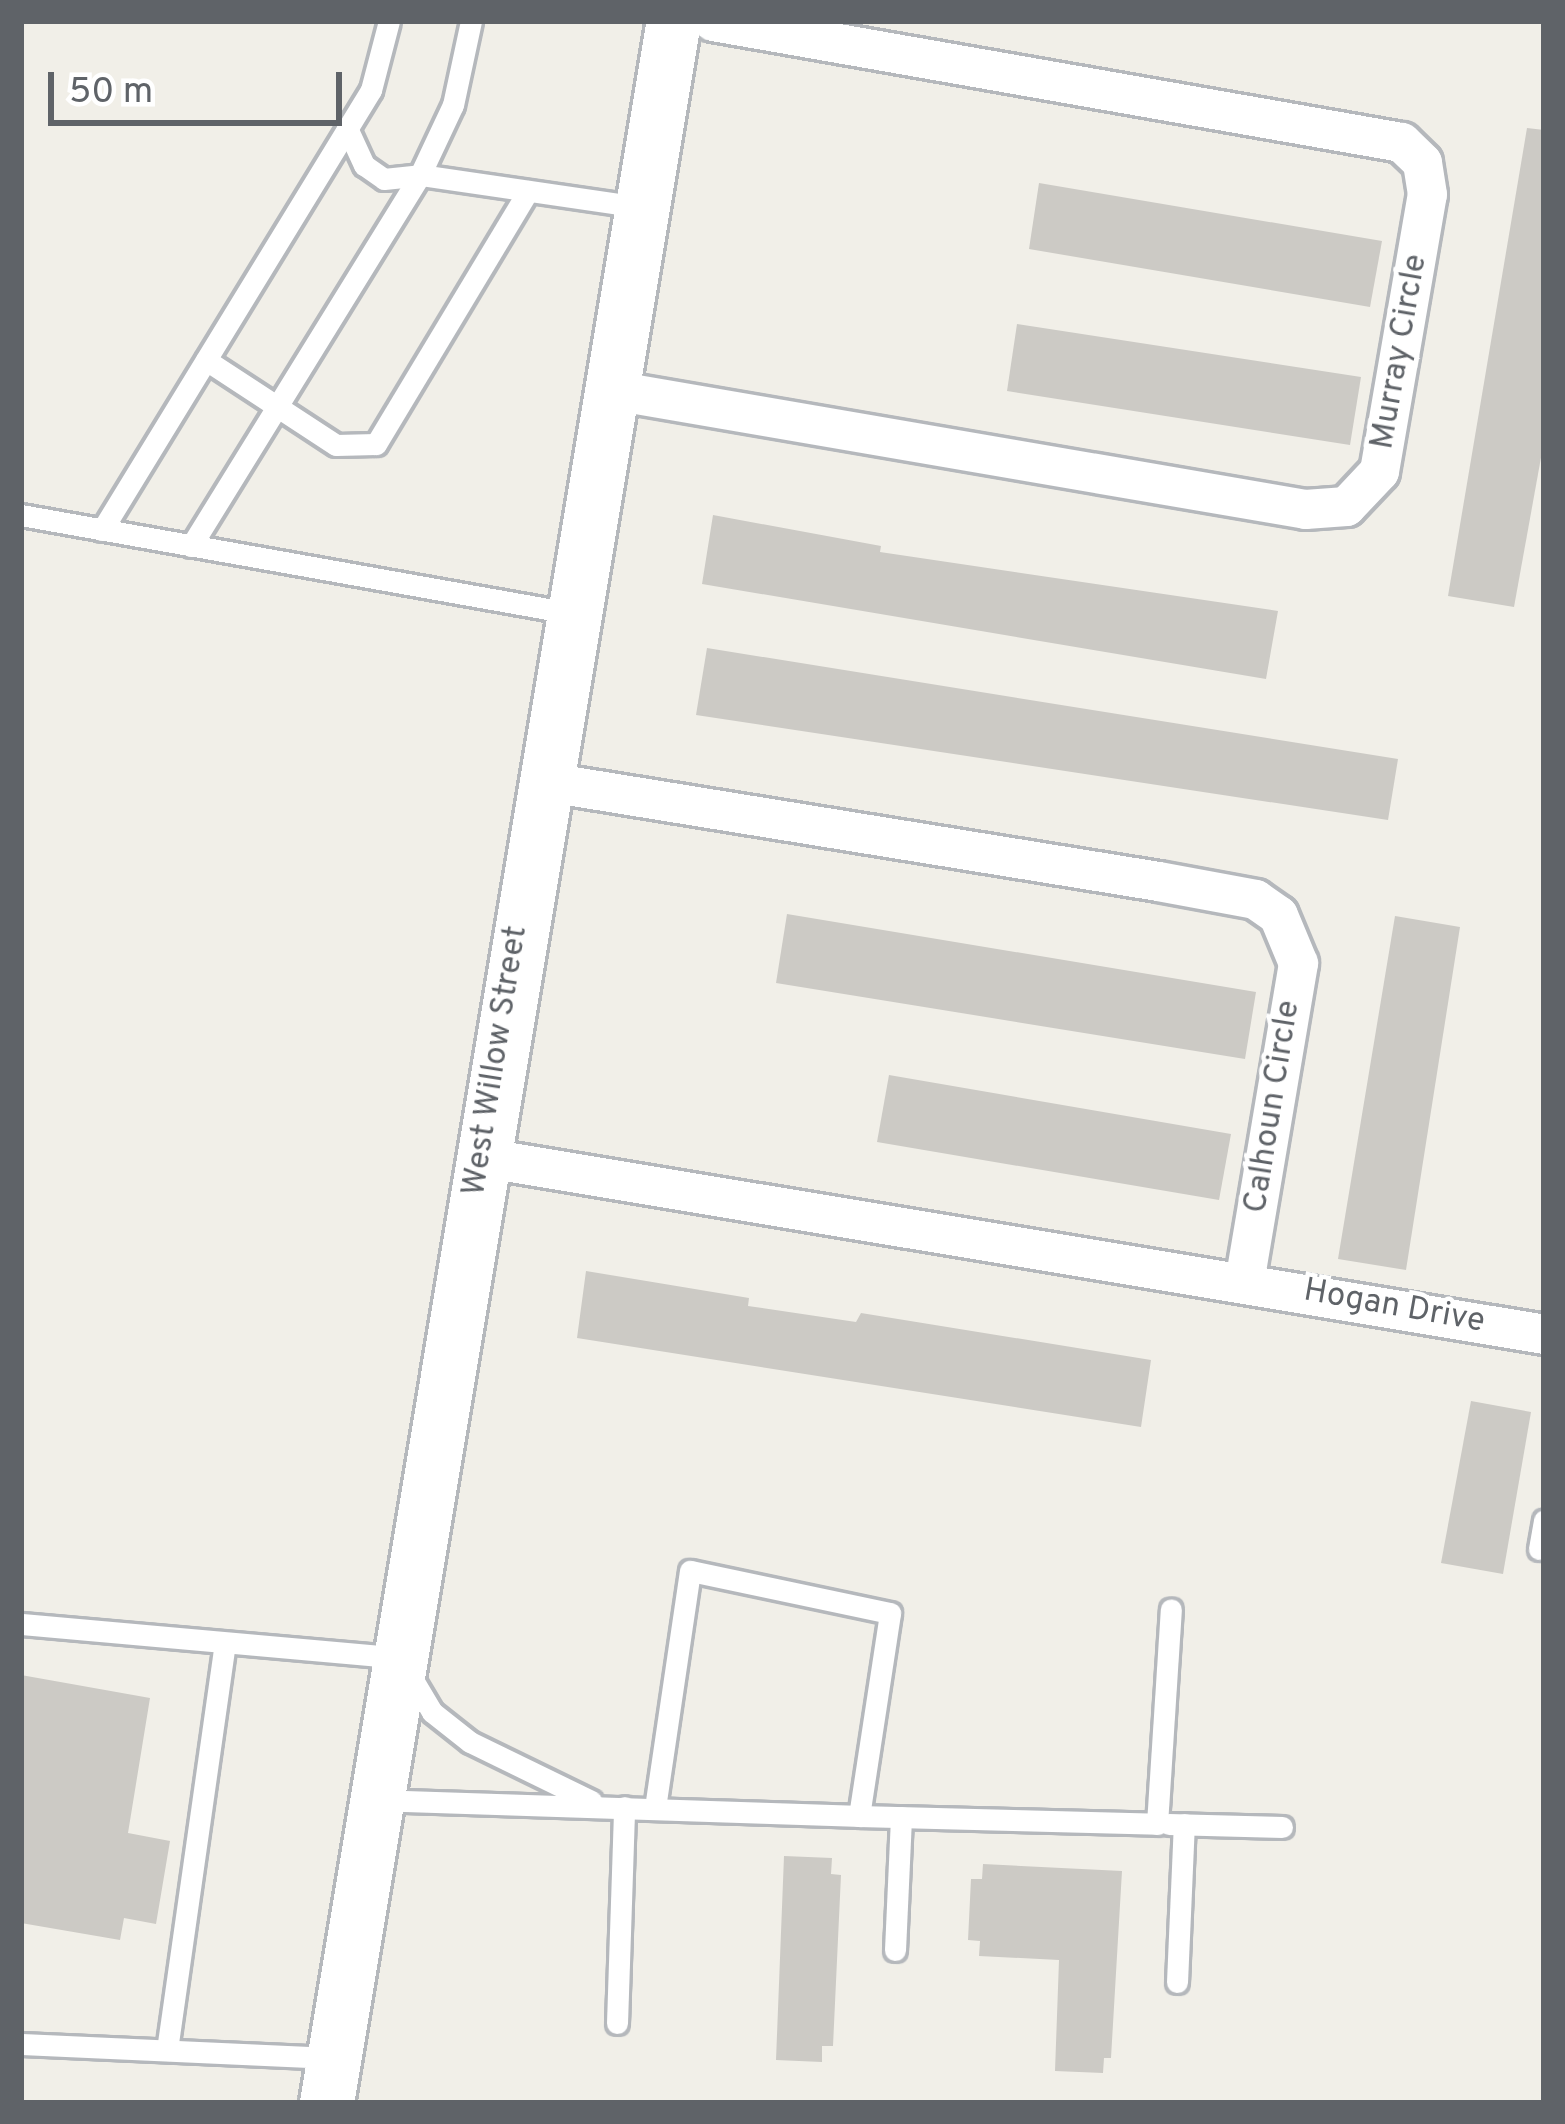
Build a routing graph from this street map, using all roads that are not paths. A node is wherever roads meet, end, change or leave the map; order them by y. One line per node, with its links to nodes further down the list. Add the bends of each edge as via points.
1 (389, 21): 5 (lane, via 371,90)
2 (470, 21): 6 (lane, via 453,105)
3 (674, 21): 8 (main road, West Willow Street)
4 (713, 21): 10 (street, Murray Circle, via 1401,142 1422,162 1427,194 1379,471 1346,506 1305,508)
5 (347, 128): 6 (lane, via 364,165 384,179); 9 (lane)
6 (420, 176): 7 (lane); 11 (lane)
7 (527, 191): 8 (lane); 11 (lane, via 376,444 337,445)
8 (640, 207): 10 (main road, West Willow Street)
9 (206, 360): 11 (lane); 13 (lane)
10 (607, 389): 15 (main road, West Willow Street)
11 (277, 407): 14 (lane)
12 (21, 515): 13 (lane)
13 (102, 530): 14 (lane)
14 (190, 546): 15 (lane)
15 (570, 613): 16 (main road, West Willow Street)
16 (542, 781): 17 (main road, West Willow Street); 18 (street, Calhoun Circle, via 1158,881 1255,899 1278,915 1298,963)
17 (482, 1157): 18 (street); 25 (main road, West Willow Street)
18 (1244, 1282): 19 (street, Hogan Drive)
19 (1544, 1334)
20 (1544, 1520): 21 (lane)
21 (1539, 1549)
22 (1171, 1609): 31 (lane)
23 (21, 1624): 24 (lane)
24 (225, 1643): 25 (lane); 38 (lane)
25 (400, 1658): 26 (main road, West Willow Street); 27 (lane, via 432,1712 470,1742)
26 (377, 1800): 27 (lane); 39 (main road, West Willow Street)
27 (614, 1807): 28 (lane); 36 (lane)
28 (655, 1808): 29 (lane); 29 (lane, via 690,1570 890,1613)
29 (859, 1816): 30 (lane)
30 (901, 1817): 31 (lane); 34 (lane)
31 (1157, 1823): 32 (lane)
32 (1184, 1824): 33 (lane); 35 (lane)
33 (1282, 1827)
34 (895, 1950)
35 (1177, 1982)
36 (617, 2023)
37 (21, 2044): 38 (lane)
38 (167, 2050): 39 (lane)
39 (330, 2081)

